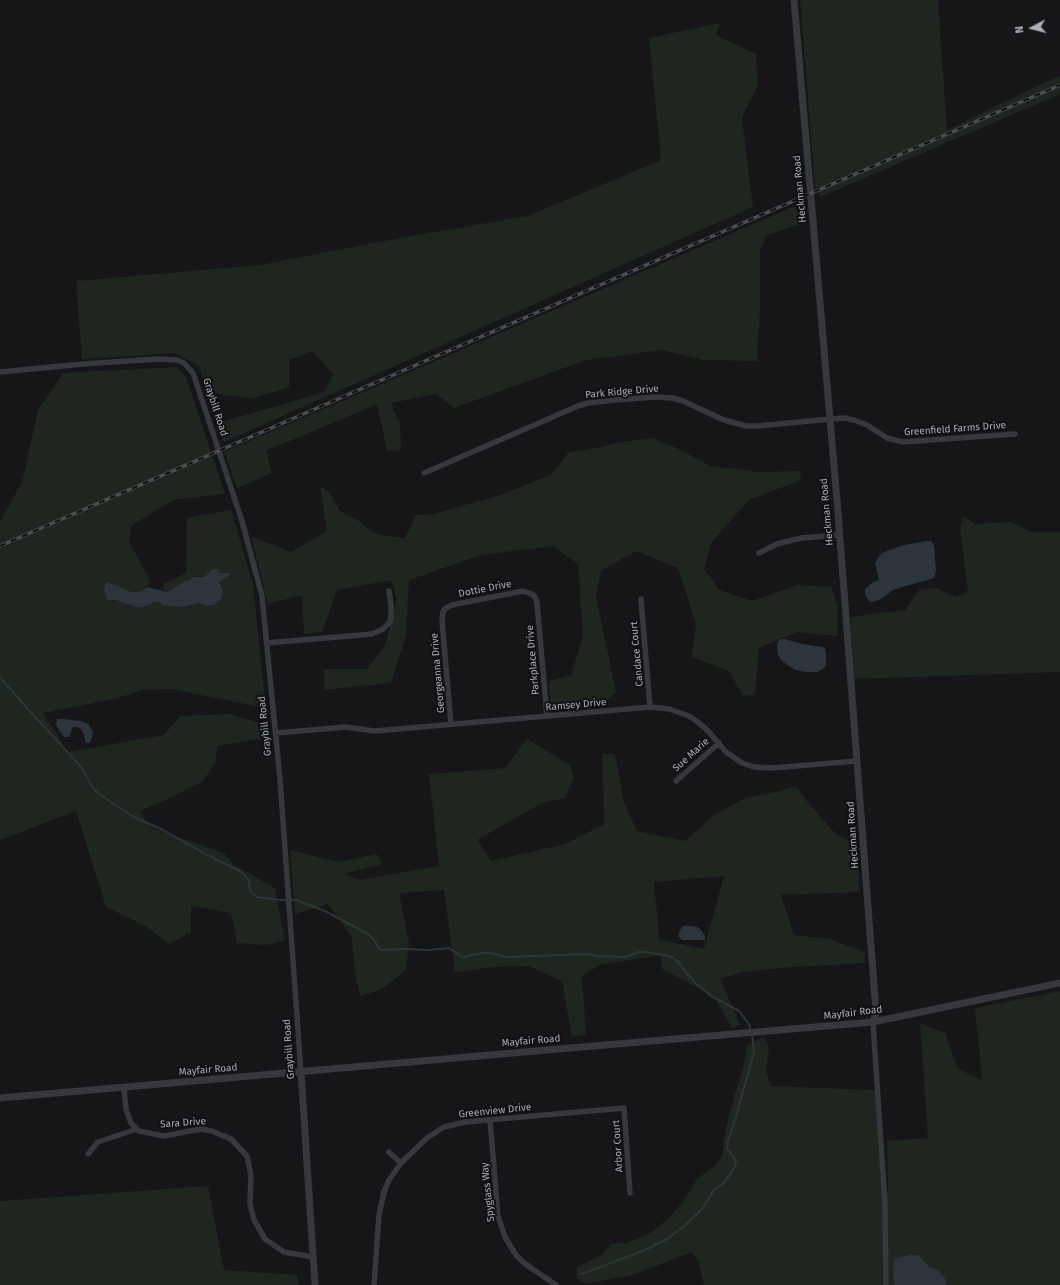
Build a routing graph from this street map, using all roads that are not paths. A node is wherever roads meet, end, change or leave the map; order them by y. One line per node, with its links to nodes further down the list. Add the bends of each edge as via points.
1 (794, 0): 3 (street, Heckman Road)
2 (0, 372): 12 (street, Graybill Road, via 158,359 178,360 189,367 242,521 262,596)
3 (830, 418): 4 (street, Greenfield Farms Drive, via 844,418 862,423 887,438 903,442); 5 (street, Park Ridge Drive, via 746,426 724,420 693,404 672,398 654,397 588,403); 6 (street, Heckman Road)
4 (1016, 434)
5 (424, 473)
6 (840, 535): 7 (street, via 801,538 777,544); 18 (street, Heckman Road)
7 (758, 553)
8 (389, 591): 12 (street, via 390,622 372,634)
9 (641, 599): 13 (street, Candace Court)
10 (537, 603): 11 (street, Dottie Drive, via 535,597 528,592 516,592 449,606 443,612); 14 (street, Parkplace Drive)
11 (442, 621): 15 (street, Georgeanna Drive)
12 (266, 643): 16 (street, Graybill Road)
13 (650, 707): 14 (street, Ramsey Drive); 17 (street, Ramsey Drive, via 669,709 689,716)
14 (547, 716): 15 (street, Ramsey Drive)
15 (451, 724): 16 (street, Ramsey Drive, via 374,731 346,727)
16 (276, 733): 22 (street, Graybill Road)
17 (718, 743): 18 (street, Ramsey Drive, via 734,758 754,767); 19 (street, Sue Marie)
18 (857, 761): 21 (street, Heckman Road, via 876,1012)
19 (676, 781)
20 (1060, 983): 21 (street, Mayfair Road)
21 (873, 1022): 22 (street, Mayfair Road); 36 (street, via 885,1204)
22 (301, 1072): 23 (street, Mayfair Road); 32 (street, Graybill Road)
23 (124, 1088): 24 (street, Mayfair Road); 27 (street, via 126,1110 131,1123)
24 (0, 1098)
25 (589, 1111): 26 (street, Greenview Drive); 31 (street, Arbor Court, via 624,1108)
26 (490, 1120): 30 (street, Greenview Drive, via 444,1127 427,1138); 35 (street, Spyglass Way, via 498,1216 505,1237 523,1262)
27 (137, 1129): 29 (street, via 98,1142); 32 (street, Sara Drive, via 164,1136 201,1129 231,1139 247,1156 250,1204 254,1220 265,1239 284,1252)
28 (389, 1152): 30 (street)
29 (88, 1154)
30 (401, 1163): 34 (street, Greenview Drive, via 389,1180 381,1202)
31 (630, 1193)
32 (313, 1257): 33 (street, Graybill Road)
33 (315, 1285)
34 (374, 1285)
35 (556, 1285)
36 (886, 1285)

